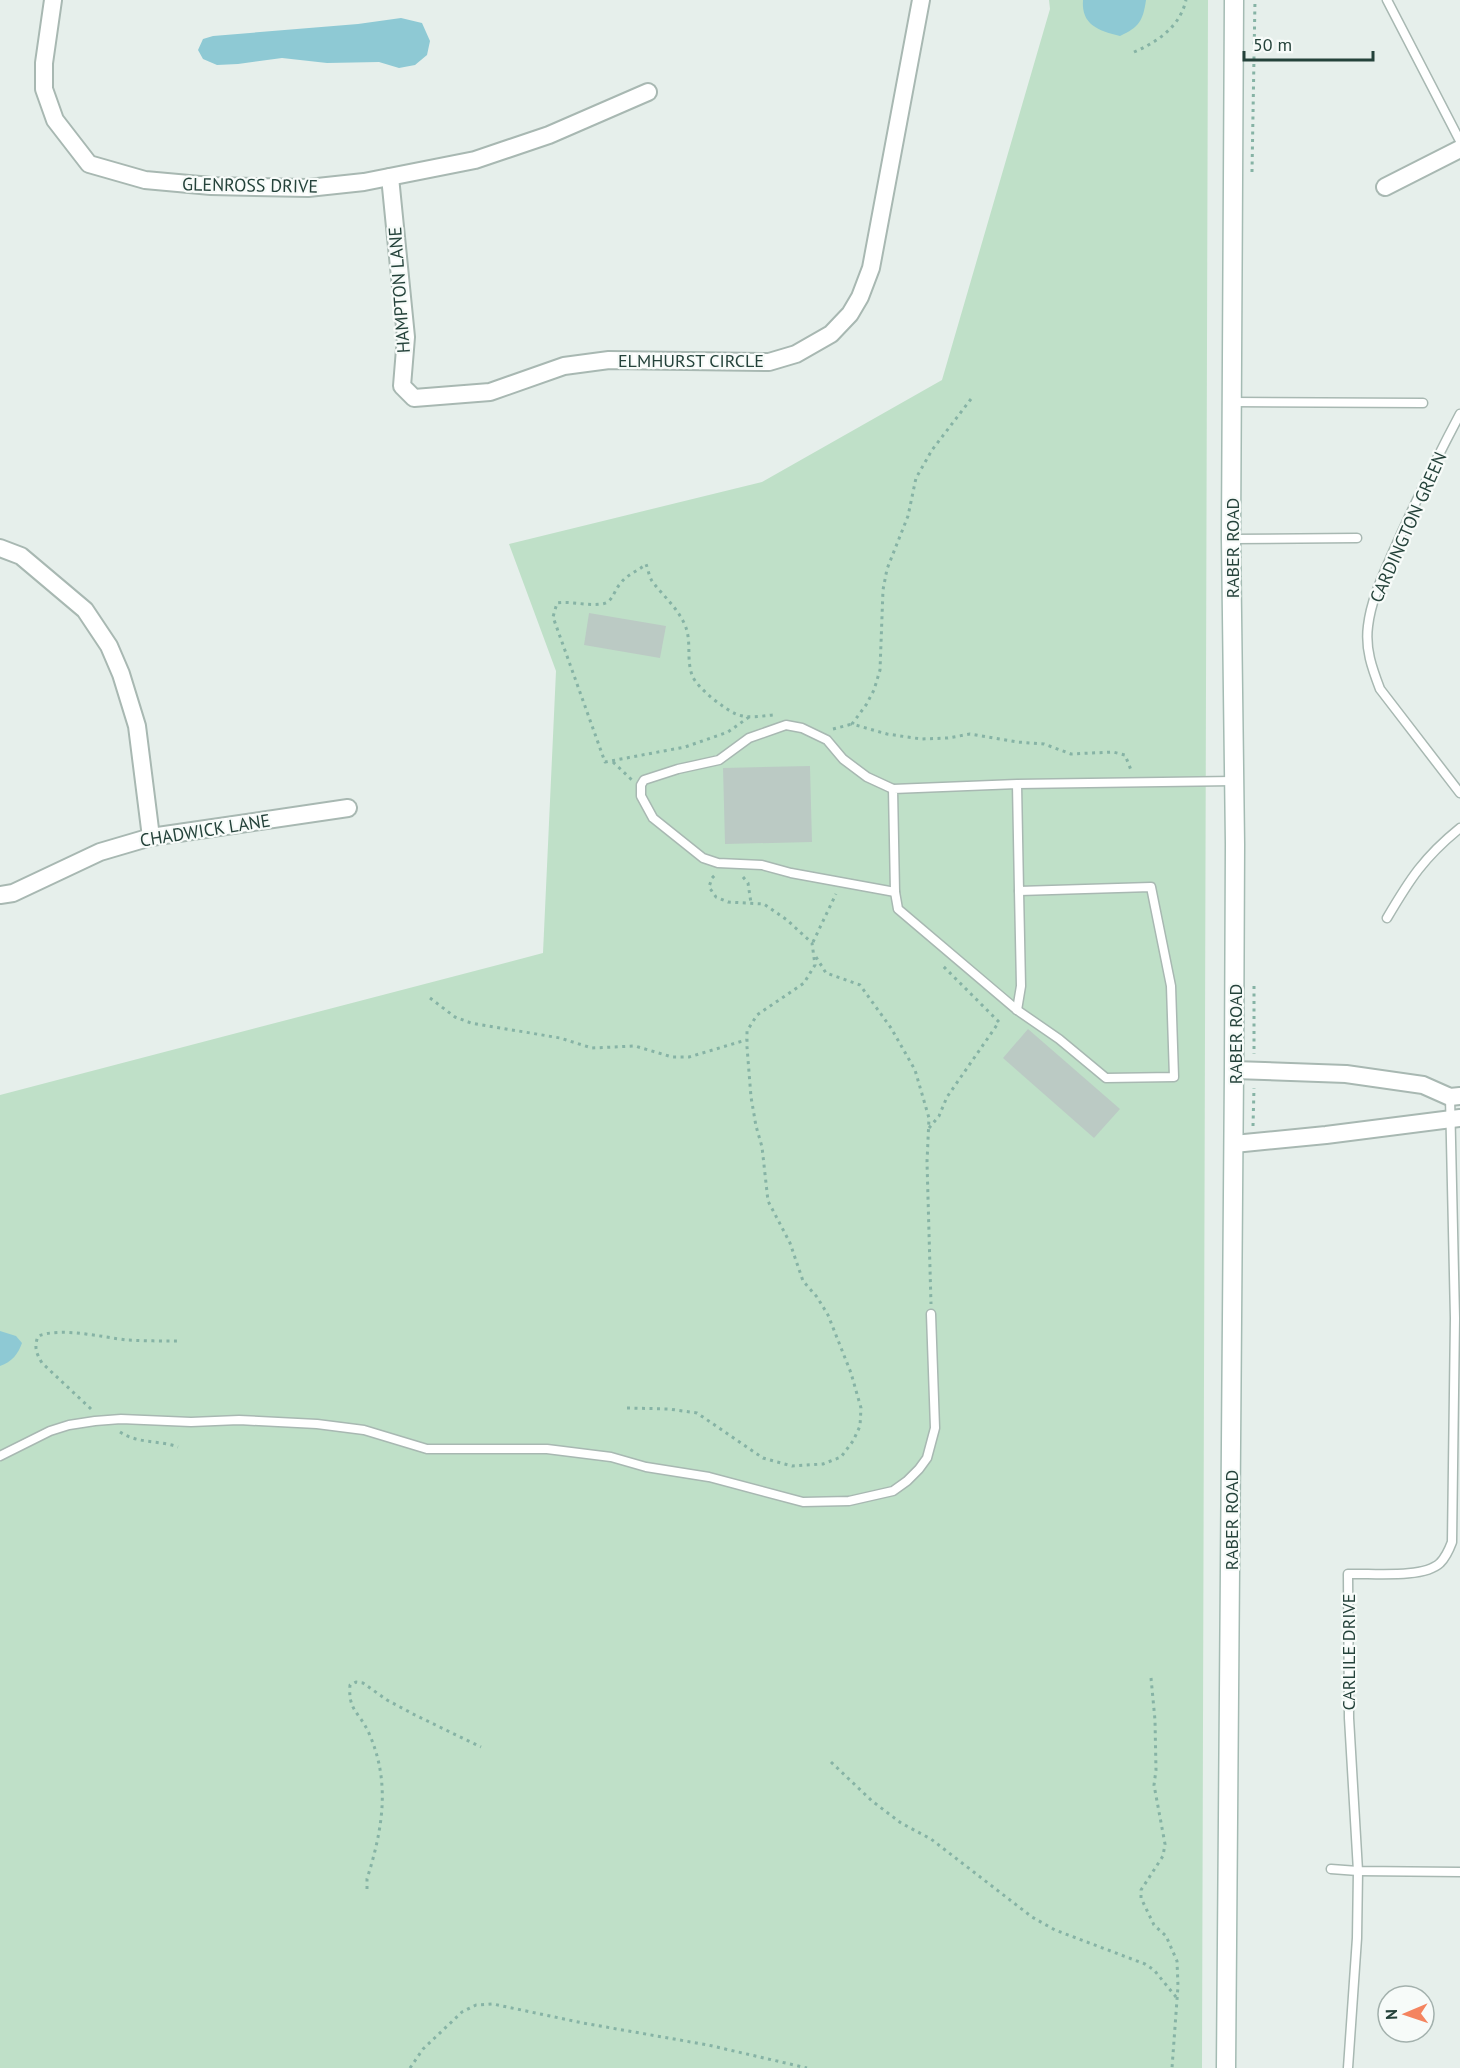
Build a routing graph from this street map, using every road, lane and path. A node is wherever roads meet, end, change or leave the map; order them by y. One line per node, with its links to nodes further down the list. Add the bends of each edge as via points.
1 (53, 0): 10 (street, GLENROSS DRIVE, via 44,89 55,120 89,164 144,180 211,186 308,188)
2 (921, 0): 12 (street, ELMHURST CIRCLE, via 871,268 850,314 831,334 796,354 769,362 609,360 564,366 490,392)
3 (1186, 0): 6 (path, via 1170,29)
4 (1234, 0): 14 (street, RABER ROAD)
5 (1387, 0): 8 (lane)
6 (1134, 52)
7 (648, 92): 10 (street, GLENROSS DRIVE, via 549,135 475,160)
8 (1460, 141)
9 (1460, 149): 11 (street)
10 (390, 177): 12 (street, HAMPTON LANE, via 406,337 402,386)
11 (1385, 187)
12 (414, 398)
13 (971, 399): 22 (path, via 916,478 908,516 887,568 877,680)
14 (1232, 402): 15 (lane); 18 (street, RABER ROAD)
15 (1423, 403)
16 (1460, 414): 30 (lane, CARDINGTON GREEN, via 1384,574 1372,608 1368,647 1380,689)
17 (1357, 538): 18 (lane)
18 (1232, 539): 25 (street, RABER ROAD)
19 (0, 548): 33 (street, via 21,556 85,610 109,646 137,726)
20 (781, 715): 21 (path)
21 (749, 717): 24 (path, via 728,732 685,747); 24 (path, via 736,714 710,696 692,676 690,640 685,626 678,610 651,580 646,564 628,574 612,600 603,605 557,603 553,617 601,755 605,762)
22 (852, 724): 23 (path); 27 (path, via 921,739 970,734 1044,744 1071,754 1113,752 1125,755 1131,769)
23 (828, 729)
24 (611, 761): 28 (path)
25 (1234, 781): 27 (lane); 47 (street, RABER ROAD)
26 (1017, 784): 27 (lane); 29 (lane); 37 (lane)
27 (1129, 784)
28 (641, 789): 29 (lane, via 644,780 719,760 749,738 786,725 827,740 843,759 867,777); 36 (lane, via 640,796 653,818 703,858 718,863 762,865)
29 (893, 789): 38 (lane)
30 (1460, 793)
31 (348, 808): 33 (street, CHADWICK LANE)
32 (1460, 828): 41 (lane, via 1421,863)
33 (151, 837): 39 (street, CHADWICK LANE, via 100,852 13,893)
34 (718, 872): 40 (path, via 709,887 716,897)
35 (741, 874): 40 (path, via 748,884)
36 (842, 882): 38 (lane); 42 (path)
37 (1019, 891): 45 (lane, via 1021,986); 45 (lane, via 1151,887 1171,986 1174,1077 1106,1078)
38 (895, 892): 45 (lane, via 898,909)
39 (0, 895)
40 (751, 903): 42 (path, via 764,904)
41 (1387, 918)
42 (812, 943): 46 (path, via 815,965 804,983 757,1015 747,1031); 50 (path, via 816,960 826,973 860,985 902,1045 915,1070 929,1118)
43 (938, 961): 50 (path, via 999,1022)
44 (430, 998): 46 (path, via 455,1017 471,1023 592,1047 635,1046 672,1057 690,1057)
45 (1017, 1010)
46 (747, 1040): 54 (path, via 768,1201 790,1243 803,1281 828,1315 851,1373 861,1408 860,1426 841,1457 823,1464 792,1466 763,1458 697,1413)
47 (1234, 1070): 48 (street, via 1346,1074 1423,1085); 51 (street, RABER ROAD)
48 (1455, 1097): 49 (lane)
49 (1454, 1119): 51 (street); 62 (lane, CARLILE DRIVE, via 1452,1542 1440,1563 1429,1570 1348,1574 1349,1718)
50 (928, 1130): 52 (path)
51 (1234, 1144): 69 (street, RABER ROAD)
52 (931, 1314): 55 (lane, via 935,1428 927,1458 920,1469 893,1491 849,1501 803,1502 709,1477 568,1451 427,1449 364,1430 317,1424)
53 (179, 1341): 55 (path, via 61,1333 38,1336 35,1344 42,1363)
54 (627, 1408)
55 (104, 1420): 56 (path, via 125,1436); 57 (lane, via 50,1431)
56 (178, 1447)
57 (0, 1456)
58 (1151, 1678): 65 (path, via 1154,1785 1164,1845 1163,1856 1141,1890 1141,1898 1154,1925 1173,1948 1177,1961)
59 (481, 1746): 64 (path, via 415,1715 363,1683 350,1685 350,1704 368,1731 384,1798)
60 (831, 1762): 65 (path, via 872,1801 931,1839 1022,1910 1055,1930 1145,1964)
61 (1331, 1869): 62 (lane)
62 (1358, 1871): 63 (lane); 70 (lane, CARLILE DRIVE)
63 (1460, 1872)
64 (367, 1889)
65 (1176, 1997): 68 (path)
66 (410, 2068): 67 (path, via 423,2049 462,2012 476,2005 493,2004)
67 (807, 2068)
68 (1172, 2068)
69 (1226, 2068)
70 (1348, 2068)

